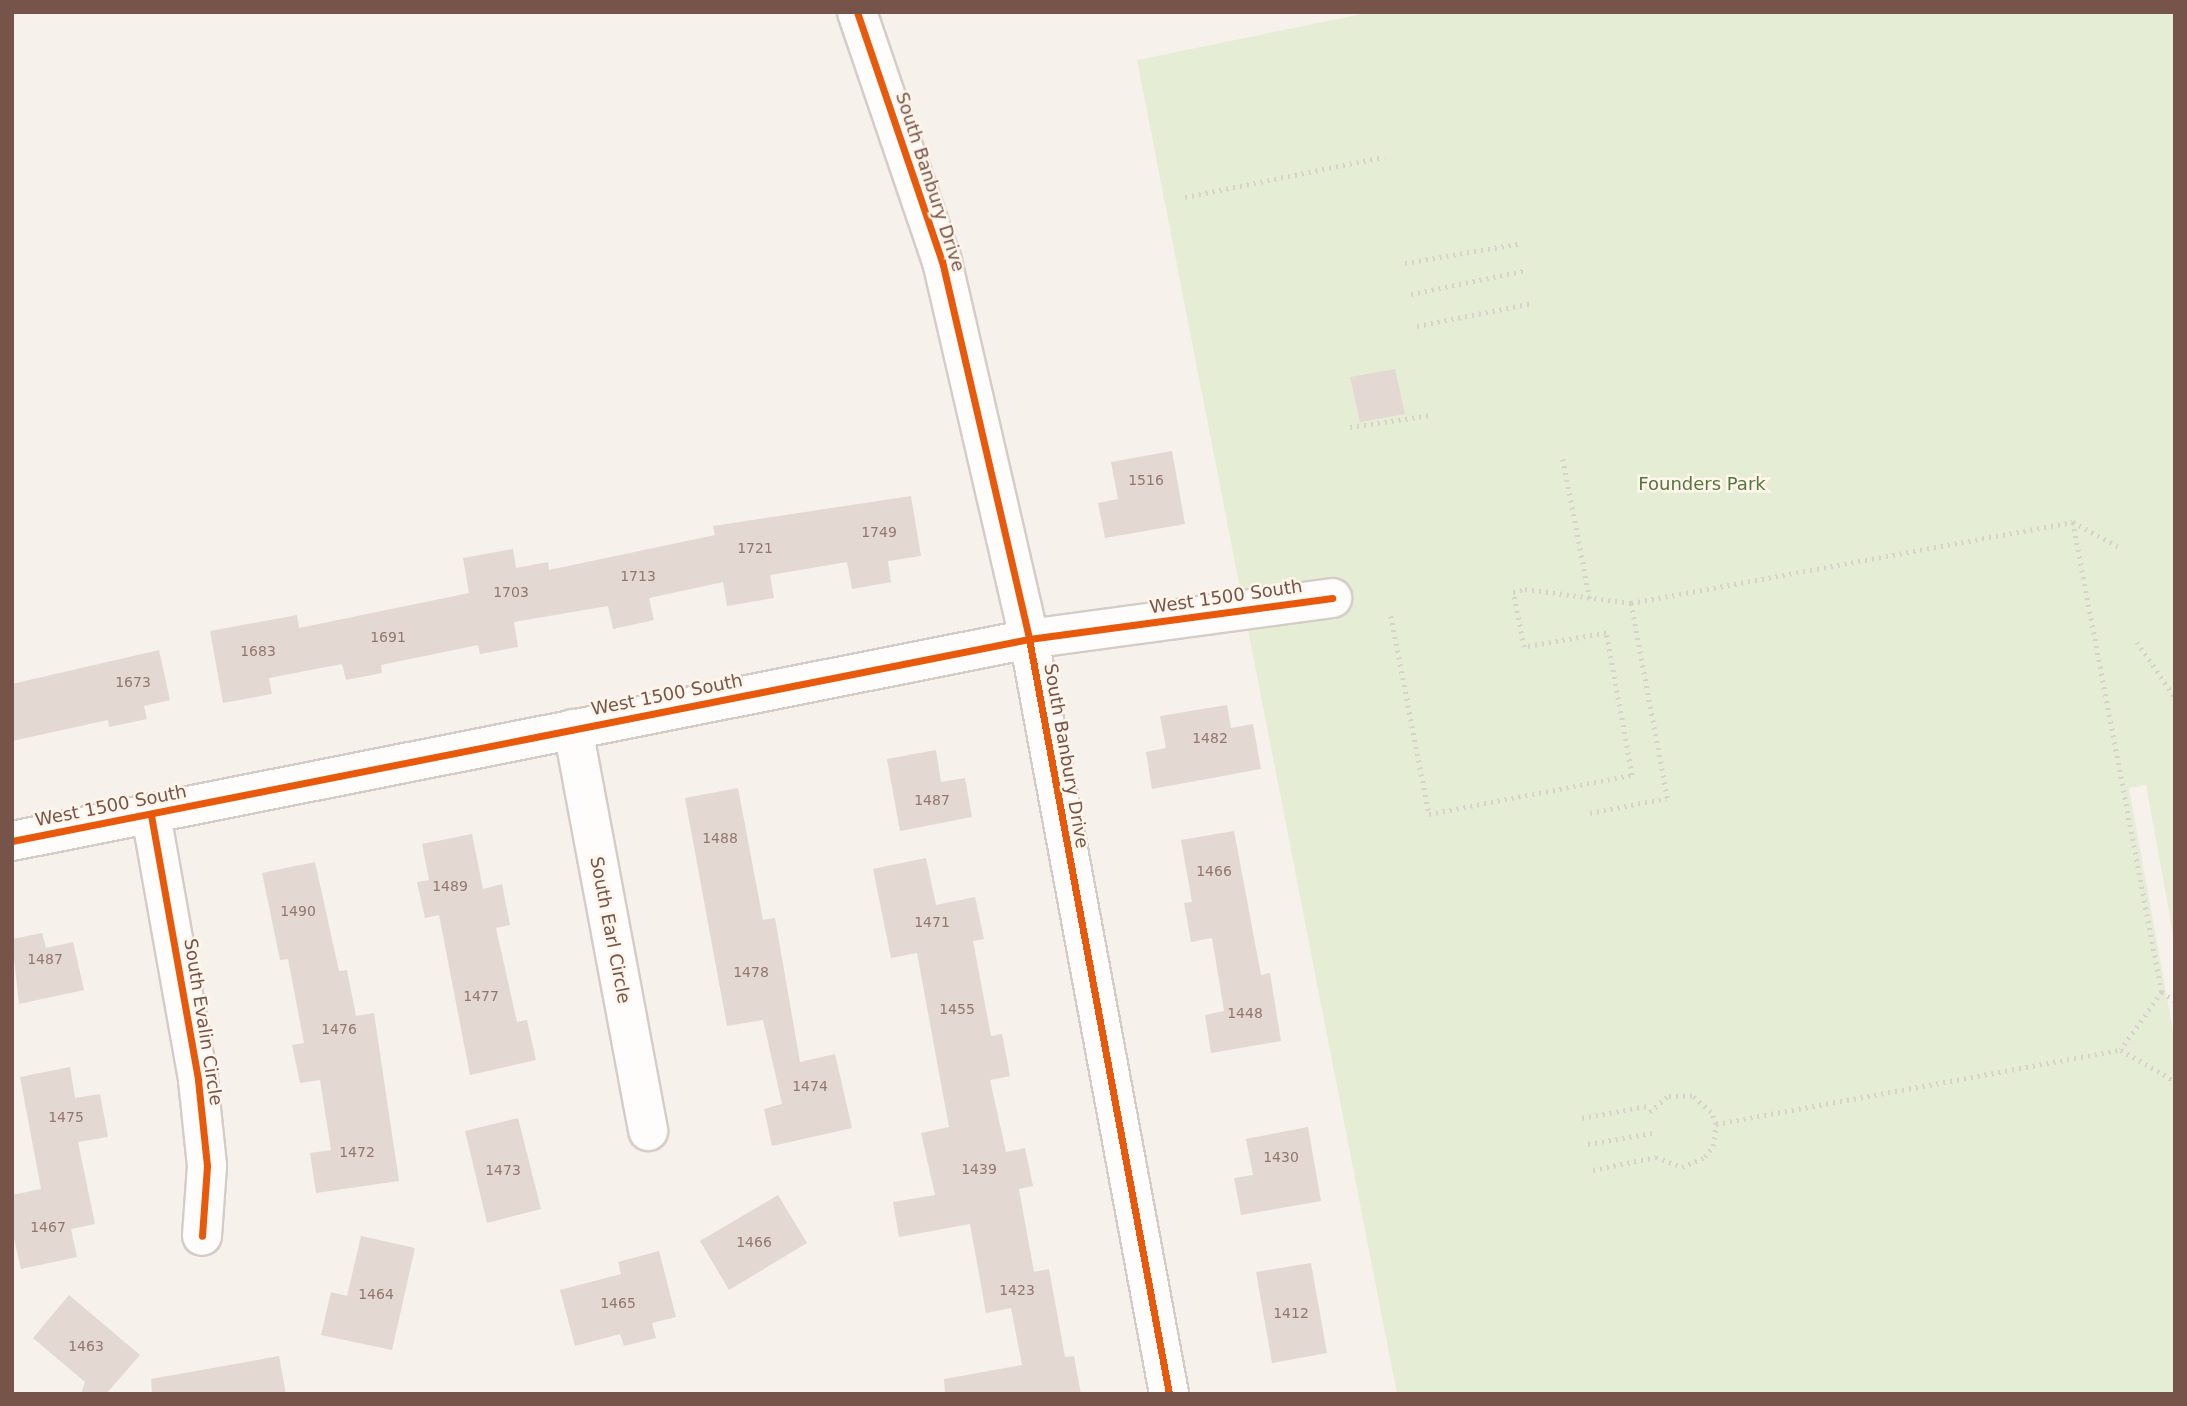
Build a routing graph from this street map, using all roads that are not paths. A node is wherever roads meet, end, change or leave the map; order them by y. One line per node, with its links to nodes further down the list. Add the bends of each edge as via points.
1 (857, 12): 3 (street, South Banbury Drive, via 942,261)
2 (1332, 598): 3 (street, West 1500 South)
3 (1029, 639): 4 (street, West 1500 South); 9 (street, South Banbury Drive)
4 (573, 729): 5 (street, West 1500 South); 7 (street, South Earl Circle)
5 (151, 815): 6 (street, West 1500 South); 8 (street, South Evalin Circle, via 198,1080 207,1166)
6 (12, 841)
7 (648, 1131)
8 (202, 1236)
9 (1168, 1394)

